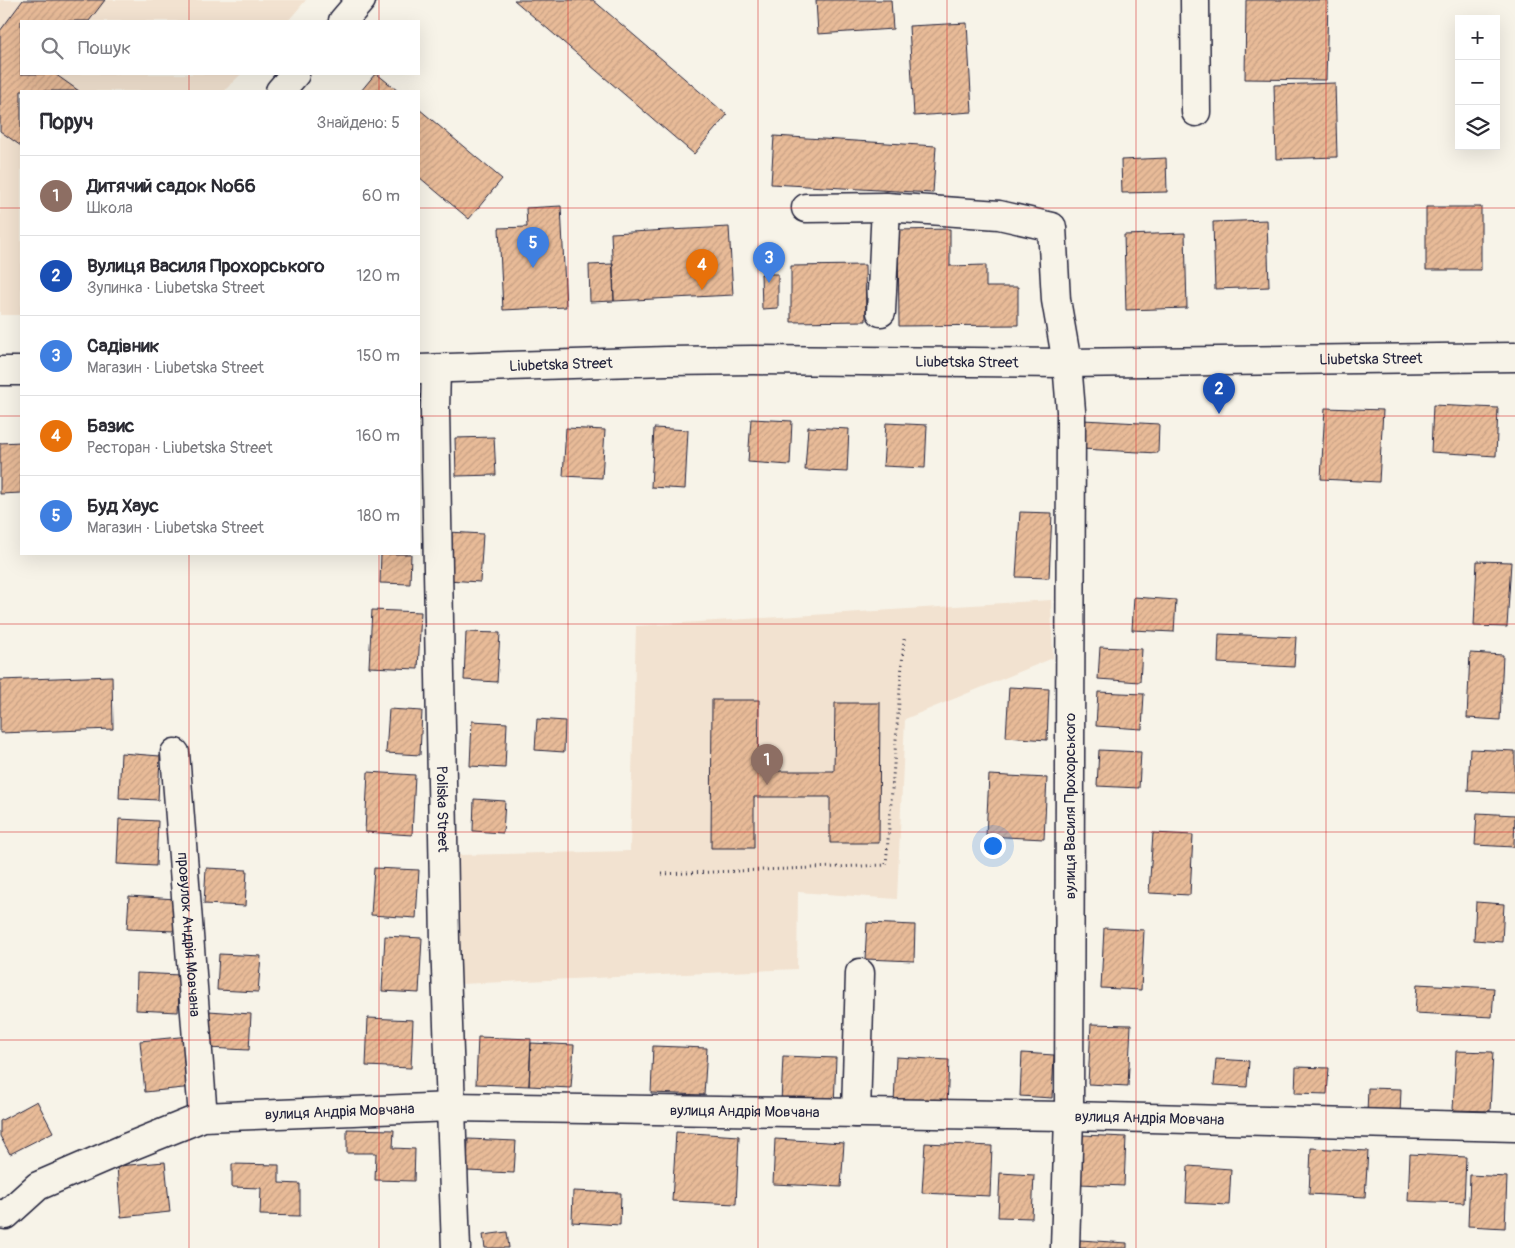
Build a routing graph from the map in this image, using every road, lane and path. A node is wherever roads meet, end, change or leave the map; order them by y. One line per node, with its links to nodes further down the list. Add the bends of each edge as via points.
1 (361, 0): 3 (street)
2 (1195, 0): 6 (street)
3 (344, 20)
4 (294, 75): 5 (street)
5 (281, 90)
6 (1196, 112)
7 (886, 207): 8 (street); 9 (street); 11 (street, вулиця Василя Прохорського, via 999,215 1052,227 1056,300)
8 (806, 208)
9 (881, 312)
10 (1515, 357): 11 (street, Liubetska Street)
11 (1067, 363): 12 (street, Liubetska Street, via 744,360); 21 (street, вулиця Василя Прохорського, via 1071,411)
12 (428, 369): 19 (street, Poliska Street, via 435,410 445,941)
13 (0, 371): 14 (street)
14 (20, 371)
15 (904, 639): 17 (path, via 886,866)
16 (175, 753): 22 (street, провулок Андрія Мовчана)
17 (662, 874)
18 (860, 973): 20 (street)
19 (452, 1107): 20 (street, вулиця Андрія Мовчана); 22 (street, вулиця Андрія Мовчана); 25 (street, Poliska Street)
20 (856, 1113): 21 (street, вулиця Андрія Мовчана)
21 (1068, 1116): 23 (street, вулиця Андрія Мовчана); 26 (street, вулиця Василя Прохорського)
22 (203, 1117): 24 (street, вулиця Андрія Мовчана, via 38,1186)
23 (1515, 1127)
24 (2, 1220)
25 (456, 1248)
26 (1065, 1248)

